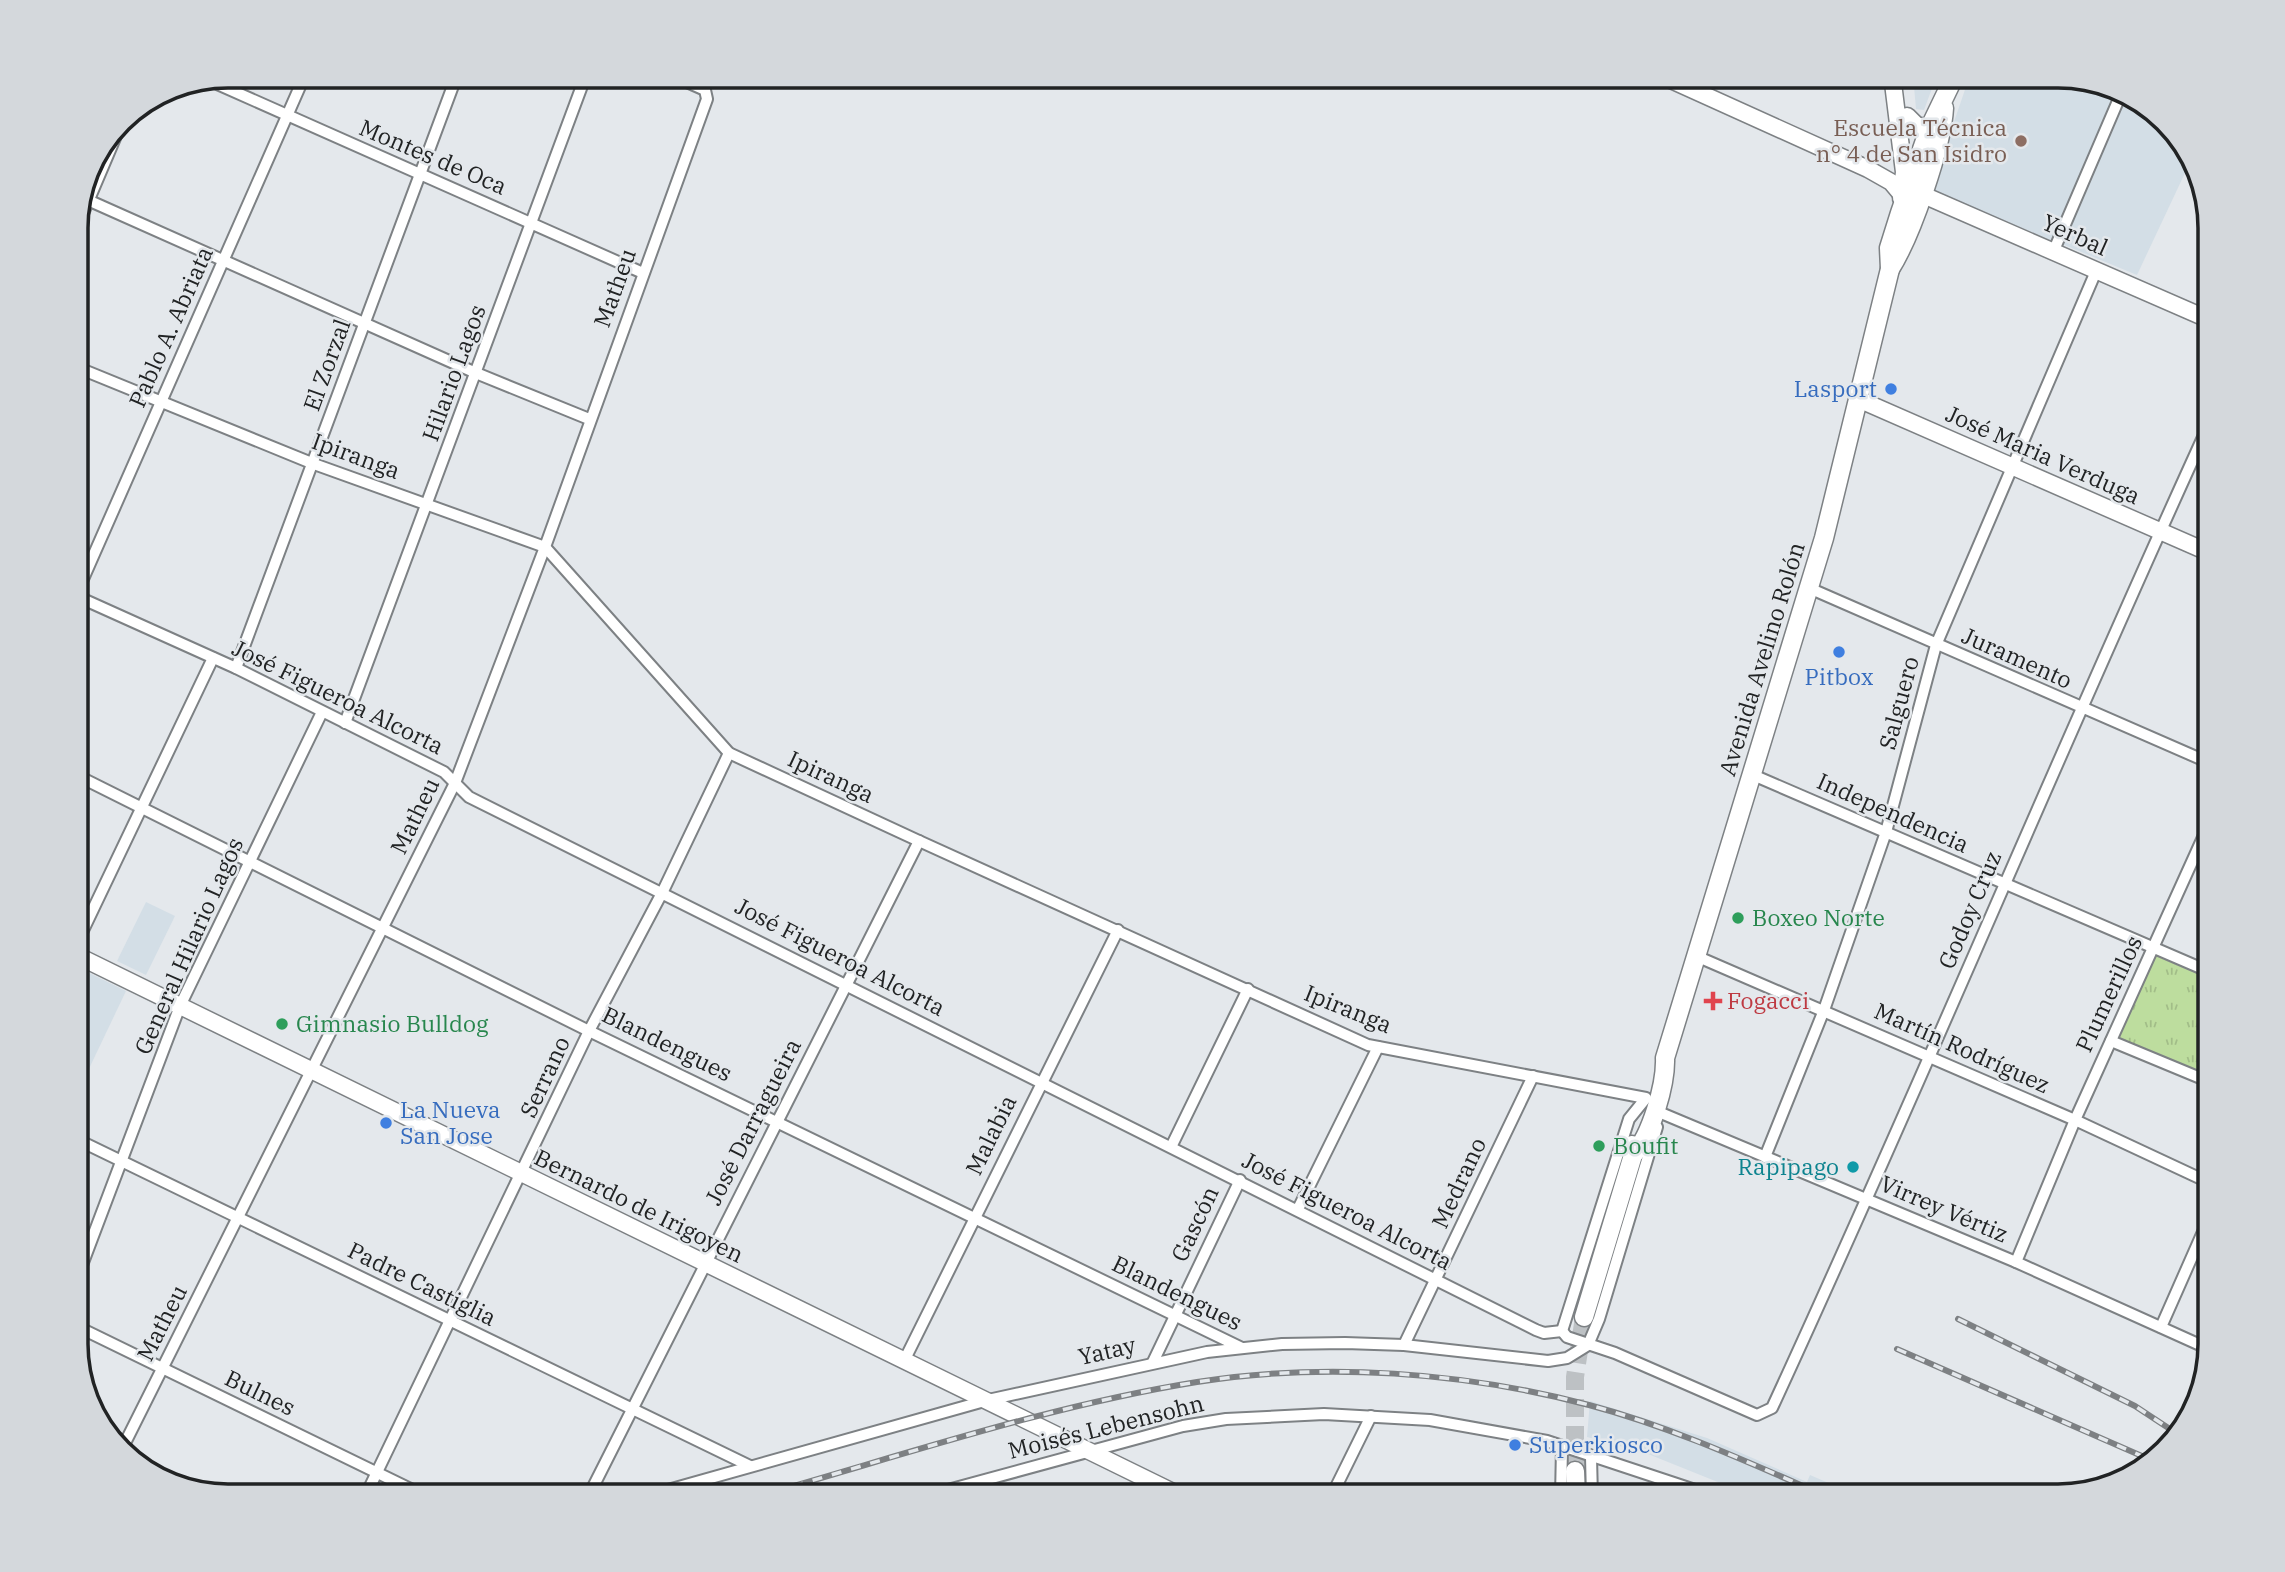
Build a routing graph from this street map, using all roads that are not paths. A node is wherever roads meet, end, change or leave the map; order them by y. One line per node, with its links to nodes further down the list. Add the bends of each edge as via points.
1 (1687, 87): 16 (street)
2 (1893, 87): 15 (street)
3 (1903, 87): 13 (street)
4 (1950, 87): 10 (main road, Avenida Avelino Rolón)
5 (226, 88): 12 (street, Montes de Oca)
6 (299, 88): 12 (street, Pablo A. Abriata)
7 (452, 88): 18 (street, El Zorzal)
8 (581, 88): 24 (street, Hilario Lagos)
9 (700, 88): 29 (street, Matheu, via 707,94)
10 (1945, 101): 14 (main road, Avenida Avelino Rolón); 21 (main road, Avenida Avelino Rolón, via 1943,128)
11 (2118, 101): 25 (street)
12 (287, 116): 18 (street, Montes de Oca); 26 (street, Pablo A. Abriata)
13 (1907, 117): 14 (main road, via 1916,126); 17 (street, via 1910,147)
14 (1929, 129): 23 (main road, Avenida Avelino Rolón)
15 (1899, 155): 16 (street, via 1890,167); 17 (street)
16 (1868, 169): 19 (street)
17 (1904, 172): 19 (street); 20 (street)
18 (420, 174): 24 (street, Montes de Oca); 31 (street, El Zorzal)
19 (1884, 178): 20 (street)
20 (1901, 194): 23 (street)
21 (1921, 194): 25 (street, Yerbal); 28 (main road, Avenida Avelino Rolón)
22 (90, 201): 26 (street)
23 (1900, 214): 28 (main road, Avenida Avelino Rolón, via 1889,248)
24 (531, 222): 29 (street, Montes de Oca); 33 (street, Hilario Lagos)
25 (2054, 250): 27 (street, Yerbal)
26 (223, 262): 31 (street); 35 (street, Pablo A. Abriata)
27 (2097, 269): 30 (street, Yerbal); 39 (street, Salguero)
28 (1890, 270): 34 (main road, Avenida Avelino Rolón)
29 (643, 273): 36 (street, Matheu)
30 (2198, 315)
31 (364, 323): 33 (street); 38 (street, El Zorzal)
32 (88, 372): 35 (street, Ipiranga)
33 (476, 373): 36 (street); 40 (street, Hilario Lagos)
34 (1858, 399): 39 (street, José Maria Verduga); 45 (main road, Avenida Avelino Rolón)
35 (161, 401): 38 (street, Ipiranga); 44 (street, Pablo A. Abriata)
36 (589, 419): 42 (street, Matheu)
37 (2198, 448): 41 (street, Godoy Cruz)
38 (314, 464): 40 (street, Ipiranga); 49 (street, El Zorzal)
39 (2014, 466): 41 (street, José Maria Verduga); 47 (street, Salguero)
40 (428, 505): 42 (street, Ipiranga); 52 (street, Hilario Lagos)
41 (2159, 532): 43 (street, José Maria Verduga); 50 (street, Godoy Cruz)
42 (545, 547): 53 (street, Ipiranga); 57 (street, Matheu)
43 (2198, 548)
44 (88, 568)
45 (1809, 588): 47 (street, Juramento); 55 (main road, Avenida Avelino Rolón)
46 (88, 601): 48 (street, José Figueroa Alcorta)
47 (1936, 645): 50 (street, Juramento); 59 (street, Salguero)
48 (213, 658): 49 (street, José Figueroa Alcorta); 58 (street)
49 (236, 668): 51 (street, José Figueroa Alcorta)
50 (2082, 710): 54 (street, Juramento); 63 (street, Godoy Cruz)
51 (322, 712): 52 (street, José Figueroa Alcorta); 62 (street, General Hilario Lagos)
52 (345, 723): 57 (street, José Figueroa Alcorta, via 444,772)
53 (729, 753): 60 (street, Ipiranga); 64 (street, Serrano)
54 (2198, 758)
55 (1752, 775): 59 (street, Independencia); 69 (main road, Avenida Avelino Rolón)
56 (88, 781): 58 (street, Blandengues)
57 (455, 783): 64 (street, José Figueroa Alcorta, via 469,797); 66 (street, Matheu)
58 (141, 807): 62 (street, Blandengues); 65 (street)
59 (1886, 832): 63 (street, Independencia); 75 (street, Salguero)
60 (919, 841): 67 (street, Ipiranga); 72 (street, José Darragueira)
61 (2198, 848): 68 (street, Plumerillos)
62 (250, 860): 66 (street, Blandengues); 74 (street, General Hilario Lagos)
63 (2004, 884): 68 (street, Independencia); 79 (street, Godoy Cruz)
64 (663, 891): 72 (street, José Figueroa Alcorta); 76 (street, Serrano)
65 (88, 920)
66 (383, 927): 76 (street, Blandengues); 80 (street, Matheu)
67 (1118, 930): 73 (street, Ipiranga); 83 (street, Malabia)
68 (2154, 948): 71 (street, Independencia); 77 (street, Plumerillos)
69 (1696, 956): 75 (street, Martín Rodríguez); 84 (main road, Avenida Avelino Rolón)
70 (88, 961): 74 (street, Bernardo de Irigoyen)
71 (2198, 967)
72 (847, 985): 83 (street, José Figueroa Alcorta); 85 (street, José Darragueira)
73 (1248, 989): 78 (street, Ipiranga); 88 (street)
74 (180, 1006): 80 (street, Bernardo de Irigoyen); 90 (street, General Hilario Lagos)
75 (1824, 1010): 79 (street, Martín Rodríguez); 89 (street, Salguero)
76 (589, 1031): 85 (street, Blandengues); 91 (street, Serrano)
77 (2111, 1041): 82 (street); 86 (street, Plumerillos)
78 (1378, 1048): 81 (street, Ipiranga); 95 (street)
79 (1929, 1058): 86 (street, Martín Rodríguez); 94 (street, Godoy Cruz)
80 (311, 1072): 91 (street, Bernardo de Irigoyen); 97 (street, Matheu)
81 (1533, 1076): 84 (street, Ipiranga); 102 (street, Medrano)
82 (2198, 1077)
83 (1041, 1081): 88 (street, José Figueroa Alcorta); 96 (street, Malabia)
84 (1655, 1104): 89 (street, Virrey Vértiz); 104 (main road, Avenida Avelino Rolón, via 1643,1145 1633,1155); 107 (street, Avenida Avelino Rolón, via 1629,1119); 111 (street, Avenida Avelino Rolón, via 1599,1319)
85 (776, 1120): 96 (street, Blandengues); 101 (street, José Darragueira)
86 (2075, 1120): 92 (street, Martín Rodríguez); 100 (street, Plumerillos)
87 (88, 1145): 90 (street, Padre Castiglia)
88 (1172, 1145): 93 (street, José Figueroa Alcorta)
89 (1765, 1157): 94 (street, Virrey Vértiz)
90 (122, 1161): 97 (street, Padre Castiglia); 99 (street, General Hilario Lagos)
91 (523, 1174): 101 (street, Bernardo de Irigoyen); 105 (street, Serrano)
92 (2198, 1178)
93 (1240, 1180): 95 (street, José Figueroa Alcorta); 103 (street, Gascón)
94 (1868, 1200): 100 (street, Virrey Vértiz); 118 (street, Godoy Cruz, via 1772,1408)
95 (1298, 1209): 102 (street, José Figueroa Alcorta)
96 (974, 1217): 103 (street, Blandengues); 113 (street, Malabia)
97 (238, 1218): 105 (street, Padre Castiglia); 115 (street, Matheu)
98 (2198, 1243): 106 (street)
99 (88, 1250)
100 (2016, 1262): 106 (street, Virrey Vértiz)
101 (705, 1263): 113 (street, Bernardo de Irigoyen); 117 (street, José Darragueira)
102 (1437, 1279): 107 (street, José Figueroa Alcorta, via 1544,1334); 110 (street, Medrano)
103 (1175, 1316): 112 (street, Blandengues); 114 (street, Gascón)
104 (1584, 1317)
105 (450, 1322): 117 (street, Padre Castiglia); 126 (street, Serrano)
106 (2161, 1327): 109 (street, Virrey Vértiz)
107 (1562, 1331): 111 (street, José Figueroa Alcorta)
108 (88, 1332): 115 (street, Bulnes)
109 (2198, 1344)
110 (1404, 1345): 111 (street, Yatay, via 1548,1361 1567,1358); 112 (street, Yatay)
111 (1588, 1345): 118 (street, José Figueroa Alcorta, via 1756,1415)
112 (1242, 1348): 114 (street, Yatay)
113 (904, 1361): 116 (street, Bernardo de Irigoyen)
114 (1153, 1362): 116 (street, Yatay)
115 (163, 1368): 120 (street, Matheu); 126 (street, Bulnes)
116 (988, 1400): 122 (street, Bernardo de Irigoyen); 124 (street, Yatay)
117 (631, 1409): 124 (street, Padre Castiglia); 129 (street, José Darragueira)
118 (1766, 1412)
119 (1371, 1416): 121 (street, Moisés Lebensohn, via 1430,1420); 122 (street, Moisés Lebensohn, via 1226,1419); 133 (street)
120 (126, 1441)
121 (1562, 1447): 123 (street, Moisés Lebensohn); 134 (street)
122 (1090, 1450): 131 (street, Moisés Lebensohn); 132 (street, Bernardo de Irigoyen)
123 (1591, 1457): 136 (street); 137 (street, Moisés Lebensohn)
124 (750, 1466): 130 (street, Yatay)
125 (1575, 1471): 135 (main road)
126 (377, 1473): 127 (street, Serrano); 128 (street, Bulnes)
127 (372, 1484)
128 (400, 1484)
129 (594, 1484)
130 (688, 1484)
131 (968, 1484)
132 (1157, 1484)
133 (1337, 1484)
134 (1561, 1484)
135 (1576, 1484)
136 (1592, 1484)
137 (1675, 1484)

